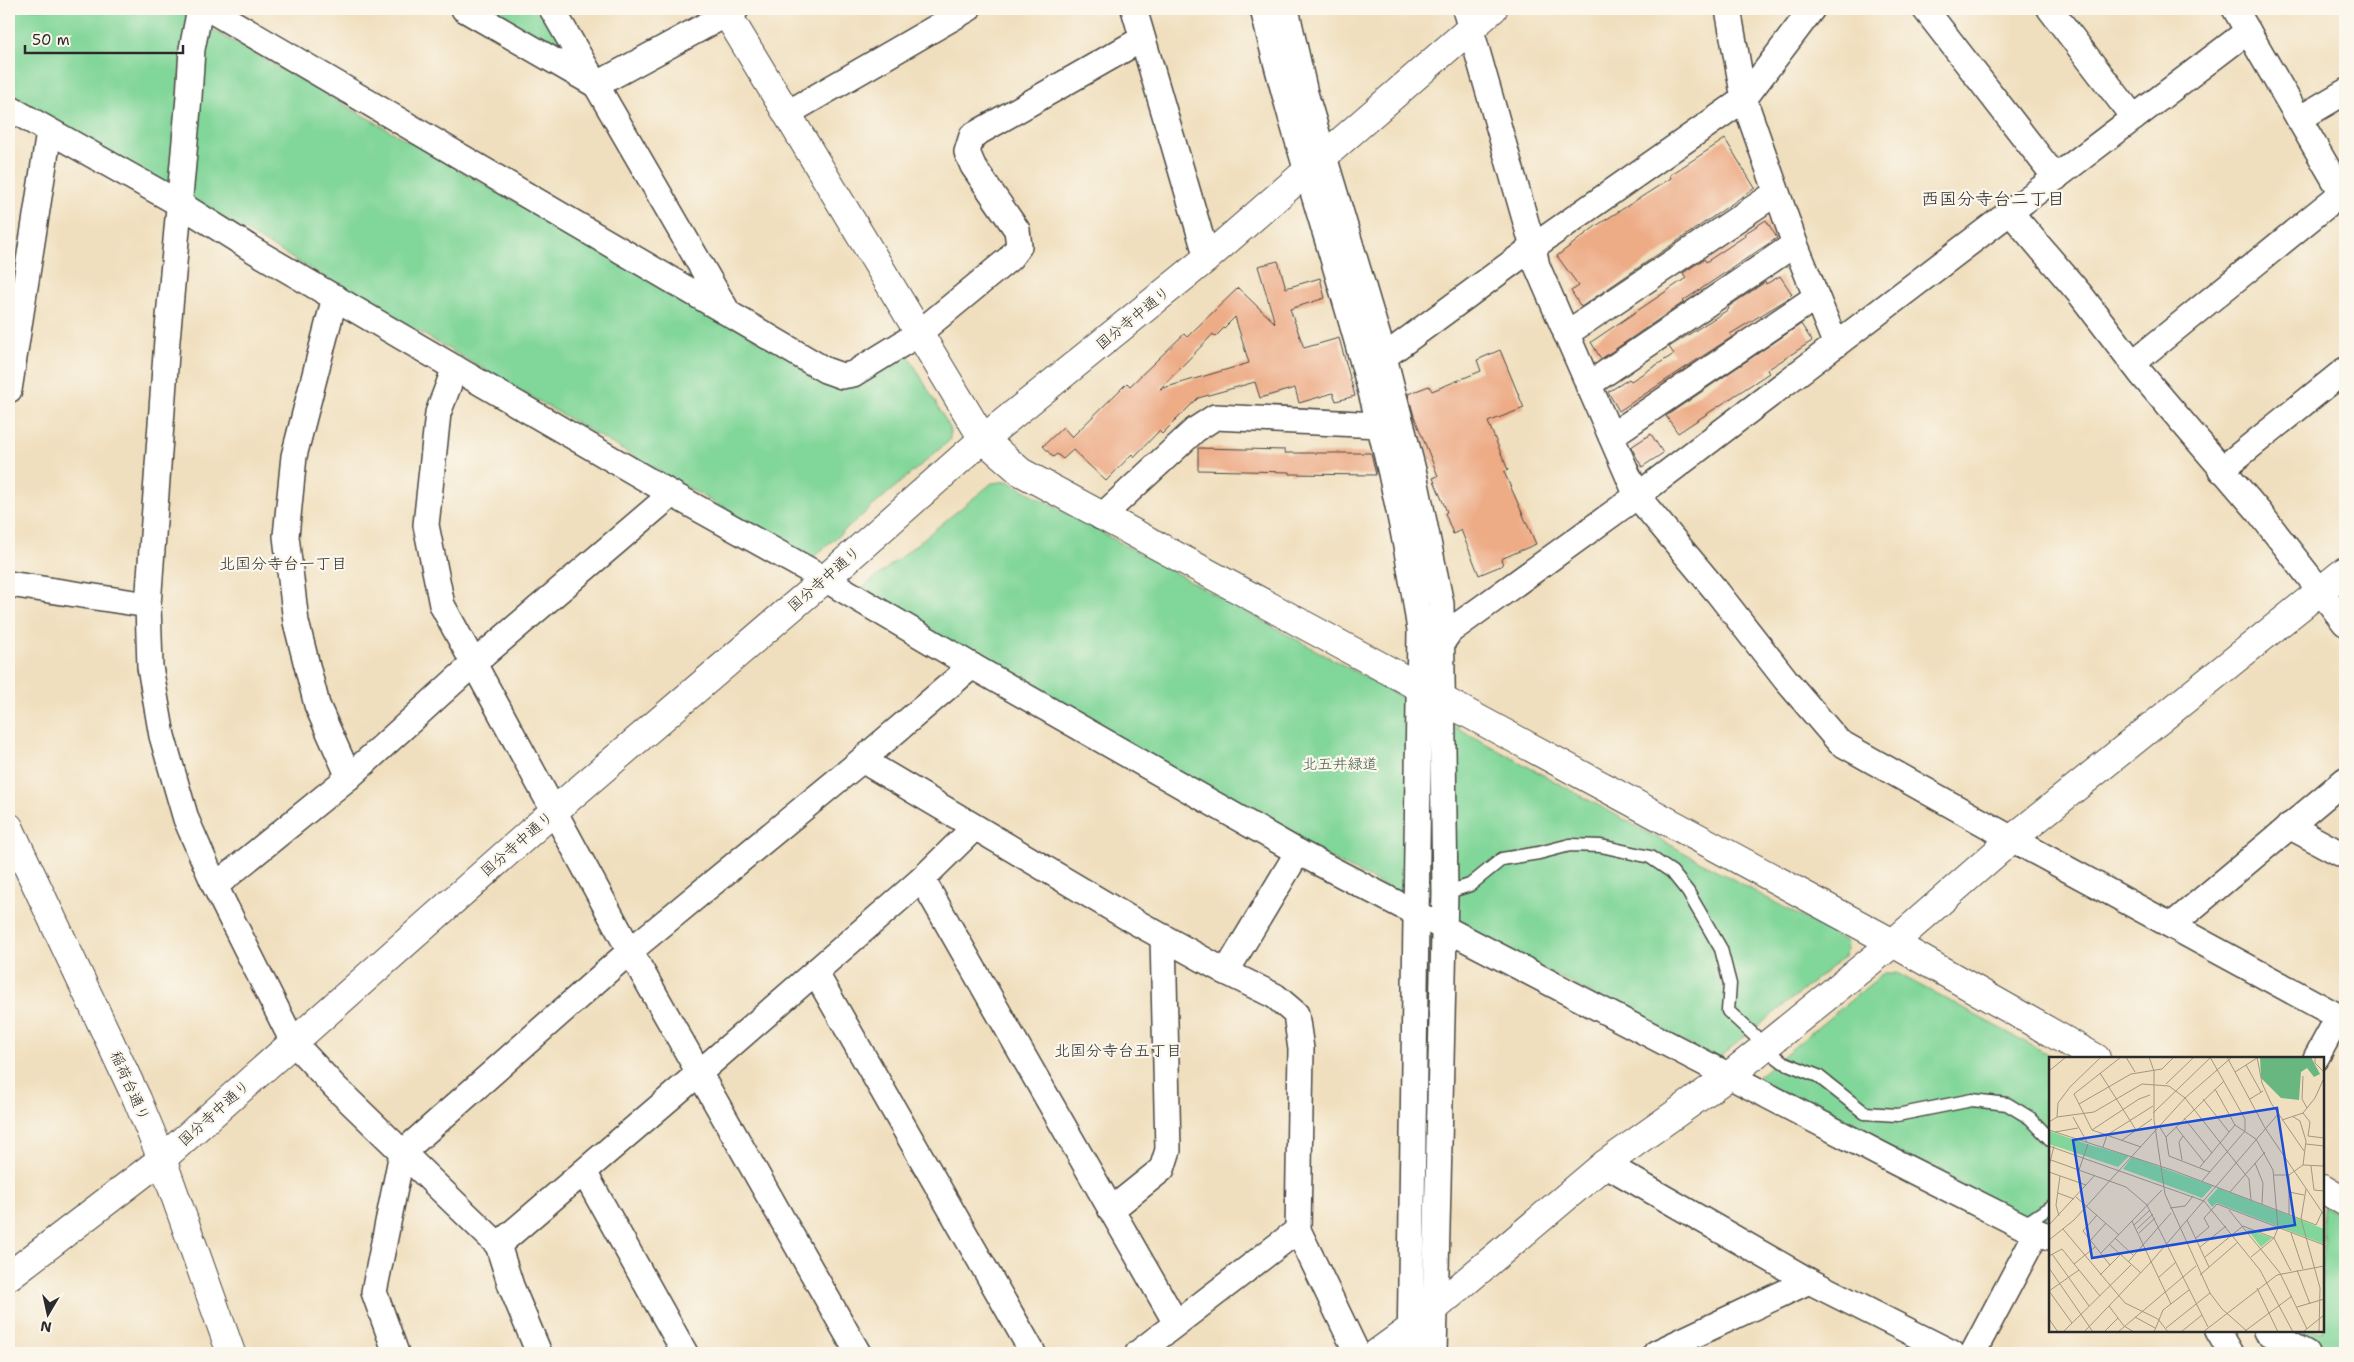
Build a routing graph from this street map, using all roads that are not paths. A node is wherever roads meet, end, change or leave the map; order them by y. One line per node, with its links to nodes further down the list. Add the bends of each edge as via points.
1 (200, 9): 31 (street, via 192,49)
2 (209, 9): 38 (street)
3 (464, 9): 19 (street)
4 (552, 9): 19 (street)
5 (968, 9): 23 (street)
6 (1134, 9): 18 (street)
7 (1263, 9): 27 (street, via 1279,77)
8 (1286, 9): 27 (street, via 1305,93)
9 (1493, 9): 16 (street, 国分寺中通り)
10 (1728, 9): 21 (street)
11 (1812, 9): 21 (street)
12 (1925, 9): 28 (street)
13 (2050, 9): 24 (street)
14 (2235, 9): 17 (street)
15 (729, 11): 19 (street); 23 (street)
16 (1467, 18): 27 (street, 国分寺中通り); 34 (street)
17 (2248, 31): 24 (street); 25 (street)
18 (1142, 39): 35 (street); 39 (street, via 972,136 967,152 973,166 1017,230 1019,246 1010,258)
19 (596, 84): 38 (street)
20 (2345, 92): 25 (street)
21 (1744, 99): 29 (street); 34 (street)
22 (9, 108): 26 (street)
23 (788, 113): 39 (street)
24 (2134, 118): 28 (street)
25 (2299, 119): 30 (street)
26 (49, 132): 31 (street); 47 (street)
27 (1315, 164): 35 (street, 国分寺中通り); 42 (street); 48 (street)
28 (2056, 178): 32 (street)
29 (1776, 193): 33 (street); 40 (street)
30 (2344, 195): 43 (street)
31 (180, 204): 36 (street); 59 (street, via 166,340)
32 (2010, 212): 41 (street); 43 (street)
33 (1795, 244): 37 (street); 46 (street)
34 (1533, 247): 40 (street, via 1537,266); 42 (street)
35 (1207, 258): 50 (street, 国分寺中通り)
36 (335, 297): 44 (street); 67 (street, via 294,456 286,536 296,622 317,705)
37 (1816, 297): 41 (street); 49 (street)
38 (727, 311): 39 (street, via 825,370 842,376 853,374)
39 (918, 334): 50 (street)
40 (1566, 334): 46 (street)
41 (1836, 345): 53 (street)
42 (1384, 358): 61 (street, via 1414,474 1441,604)
43 (2133, 363): 51 (street)
44 (455, 368): 52 (street); 62 (street, via 438,413 426,525 442,605)
45 (2345, 370): 51 (street)
46 (1588, 384): 49 (street)
47 (9, 387)
48 (1379, 425): 54 (street, via 1215,417 1195,430); 64 (street, via 1411,572 1420,630)
49 (1611, 436): 53 (street)
50 (983, 440): 54 (street, via 1021,472); 56 (street, 国分寺中通り)
51 (2221, 470): 58 (street, via 2259,512)
52 (672, 494): 56 (street); 62 (street)
53 (1637, 496): 61 (street, via 1450,631); 73 (street, via 1839,742)
54 (1102, 517): 64 (street)
55 (2345, 571): 58 (street)
56 (826, 578): 63 (street); 69 (street, 国分寺中通り)
57 (9, 584): 59 (street)
58 (2319, 592): 60 (street); 73 (street)
59 (148, 605): 77 (street, via 150,667 162,736 186,819)
60 (2345, 623)
61 (1441, 644): 65 (street)
62 (473, 664): 67 (street); 69 (street)
63 (972, 666): 66 (street); 74 (street)
64 (1420, 688): 65 (street); 79 (street)
65 (1443, 700): 78 (street); 83 (street)
66 (862, 760): 72 (street); 84 (street)
67 (348, 776): 77 (street)
68 (2345, 780): 70 (street)
69 (553, 812): 84 (street); 89 (street, 国分寺中通り)
70 (2289, 826): 75 (street); 80 (street)
71 (9, 827): 97 (street, 稲荷台通り)
72 (974, 828): 76 (street); 82 (street)
73 (2012, 839): 80 (street); 83 (street)
74 (1298, 852): 79 (street); 86 (street)
75 (2345, 856)
76 (922, 879): 85 (street); 103 (street)
77 (215, 886): 89 (street)
78 (1445, 892): 81 (street); 88 (lane, via 1470,885 1502,859 1570,845 1601,846 1650,857 1672,872 1688,892 1721,949 1730,984 1728,1011)
79 (1417, 916): 81 (street); 113 (street)
80 (2172, 925): 87 (street)
81 (1443, 928): 94 (street); 109 (street)
82 (1163, 937): 86 (street); 103 (street, via 1168,1150 1162,1169)
83 (1893, 943): 91 (street); 94 (street)
84 (630, 951): 93 (street); 96 (street)
85 (815, 972): 93 (street); 119 (street)
86 (1226, 972): 104 (street, via 1275,996 1296,1014 1301,1049)
87 (2342, 1018): 92 (street)
88 (1755, 1036)
89 (293, 1042): 96 (street); 97 (street, 国分寺中通り)
90 (1775, 1056): 95 (lane, via 1818,1076 1865,1112 1897,1116 1972,1100 2007,1104 2030,1118)
91 (2094, 1057)
92 (2317, 1057)
93 (700, 1073): 99 (street); 118 (street)
94 (1730, 1075): 98 (street); 105 (street)
95 (2049, 1138)
96 (402, 1153): 106 (street); 115 (street, via 374,1292)
97 (162, 1159): 107 (street, 国分寺中通り); 114 (street, 稲荷台通り)
98 (1605, 1164): 108 (street); 109 (street)
99 (584, 1172): 106 (street); 117 (street)
100 (2324, 1190): 101 (street)
101 (2345, 1202)
102 (2049, 1209): 105 (lane)
103 (1111, 1210): 110 (street)
104 (1298, 1230): 110 (street); 121 (street)
105 (2037, 1231): 126 (street)
106 (498, 1245): 116 (street, via 510,1286)
107 (9, 1276)
108 (1808, 1281): 124 (street); 125 (street)
109 (1435, 1306): 113 (street); 123 (street)
110 (1176, 1323): 120 (street)
111 (2219, 1332): 127 (street)
112 (2268, 1332): 128 (street)
113 (1410, 1341): 122 (street)
114 (231, 1353)
115 (396, 1353)
116 (539, 1353)
117 (685, 1353)
118 (858, 1353)
119 (1033, 1353)
120 (1138, 1353)
121 (1357, 1353)
122 (1377, 1353)
123 (1434, 1353)
124 (1656, 1353)
125 (1952, 1353)
126 (1973, 1353)
127 (2231, 1353)
128 (2306, 1353)

